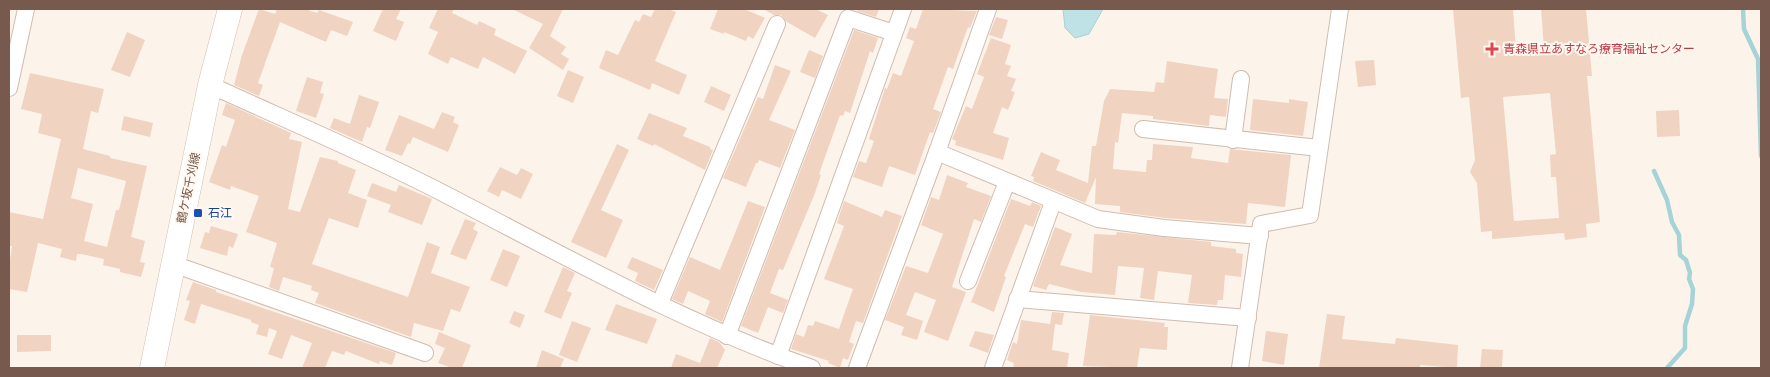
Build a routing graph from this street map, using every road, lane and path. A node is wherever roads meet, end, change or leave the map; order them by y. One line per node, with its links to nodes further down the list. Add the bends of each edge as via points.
1 (26, 9): 10 (street)
2 (230, 9): 9 (main road, 鶴ケ坂千刈線)
3 (903, 9): 7 (street)
4 (988, 9): 14 (street)
5 (1340, 9): 13 (street)
6 (777, 24): 21 (street)
7 (894, 33): 23 (street, via 848,18); 25 (street)
8 (1240, 79): 12 (street)
9 (210, 85): 18 (main road, 鶴ケ坂千刈線); 21 (street, via 432,187)
10 (9, 88)
11 (1143, 129): 12 (street)
12 (1233, 140): 13 (street)
13 (1319, 148): 17 (street, via 1310,215 1261,224)
14 (937, 152): 15 (street); 28 (street)
15 (1007, 182): 16 (street); 19 (street)
16 (1053, 202): 17 (street, via 1098,219); 20 (street)
17 (1260, 236): 22 (street)
18 (173, 264): 24 (street); 26 (main road, 鶴ケ坂千刈線)
19 (968, 281)
20 (1017, 299): 22 (street); 29 (street)
21 (660, 303): 23 (street)
22 (1248, 318): 30 (street)
23 (727, 336): 25 (street)
24 (426, 353)
25 (778, 356): 27 (street)
26 (152, 368)
27 (812, 368)
28 (857, 368)
29 (993, 368)
30 (1240, 368)

